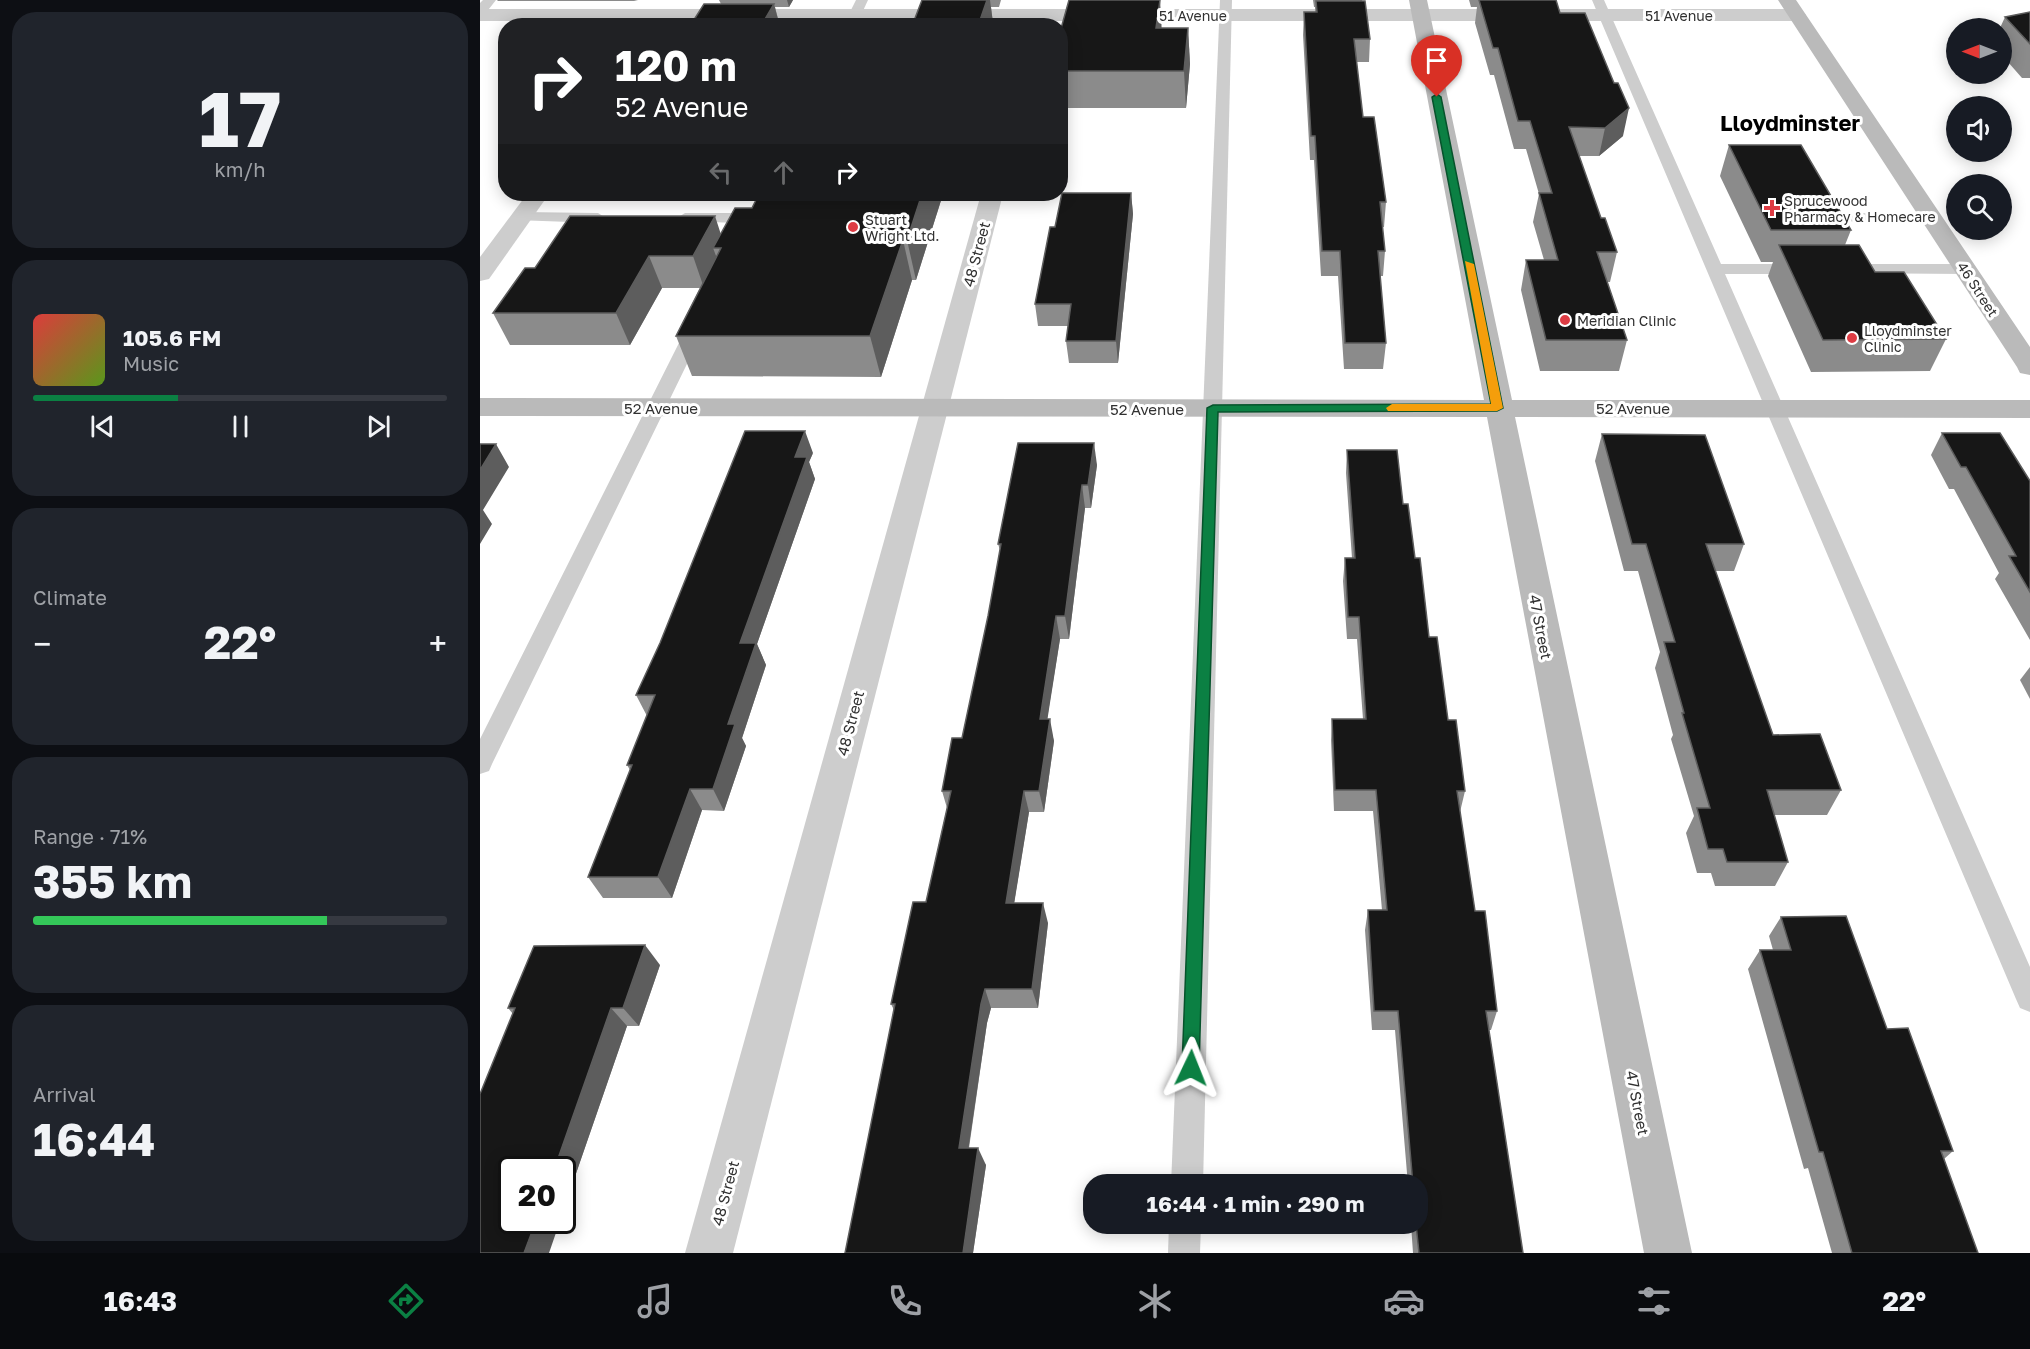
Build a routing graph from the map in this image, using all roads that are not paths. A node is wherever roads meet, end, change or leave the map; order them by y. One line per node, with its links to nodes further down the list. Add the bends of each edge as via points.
1 (490, 0): 6 (lane)
2 (1602, 7): 3 (street, 51 Avenue); 5 (street, 51 Avenue); 18 (lane)
3 (1792, 7): 16 (street, 46 Street)
4 (1226, 8): 5 (street, 51 Avenue); 9 (street, 51 Avenue); 25 (lane)
5 (1419, 8): 26 (street, 47 Street)
6 (480, 13): 7 (street, 51 Avenue)
7 (668, 14): 8 (street, 51 Avenue)
8 (855, 14): 9 (street, 51 Avenue)
9 (1040, 14)
10 (533, 201): 12 (street)
11 (990, 201): 28 (street, 48 Street)
12 (521, 217): 13 (lane); 20 (street)
13 (611, 218)
14 (669, 218): 17 (lane)
15 (1848, 218): 16 (lane)
16 (1932, 219): 19 (street, 46 Street)
17 (745, 223)
18 (1715, 269): 19 (lane); 27 (lane)
19 (1965, 269): 22 (street, 46 Street)
20 (480, 274)
21 (705, 309): 24 (lane)
22 (2030, 367)
23 (480, 407): 24 (street, 52 Avenue)
24 (654, 408): 28 (street, 52 Avenue); 30 (lane)
25 (1213, 408): 26 (street, 52 Avenue); 28 (street, 52 Avenue); 32 (lane)
26 (1497, 408): 27 (street, 52 Avenue); 36 (street, 47 Street)
27 (1775, 408): 29 (street, 52 Avenue); 31 (lane)
28 (934, 409): 34 (street, 48 Street)
29 (2030, 409)
30 (480, 764)
31 (2030, 999)
32 (1187, 1174)
33 (1185, 1234): 35 (lane)
34 (709, 1253)
35 (1185, 1253)
36 (1668, 1253)

